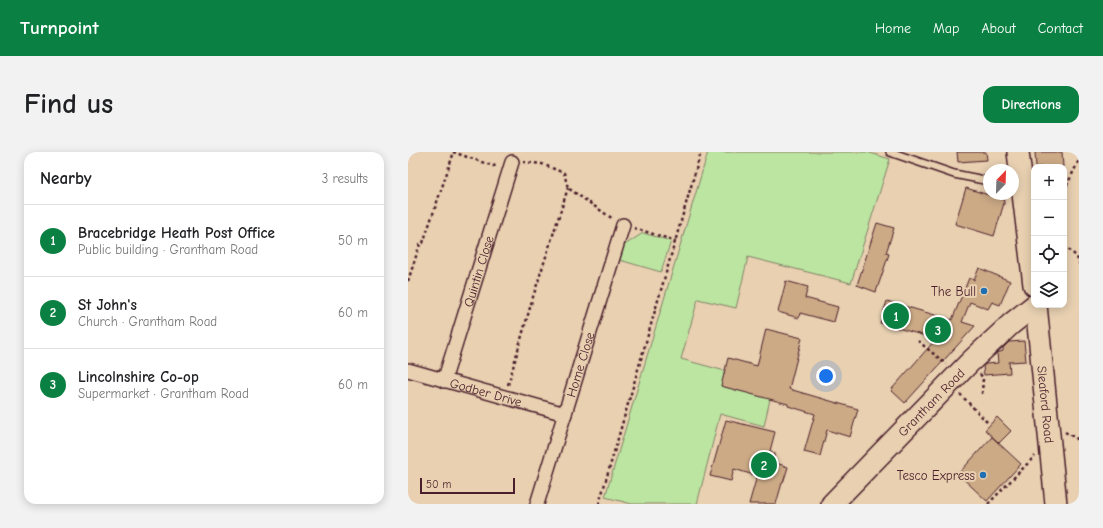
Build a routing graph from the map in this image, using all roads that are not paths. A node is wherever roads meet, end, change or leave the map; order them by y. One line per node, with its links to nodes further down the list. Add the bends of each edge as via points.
1 (890, 152): 5 (lane, via 954,174)
2 (1018, 152): 4 (main road)
3 (512, 162): 12 (street, Quintin Close)
4 (1018, 164)
5 (983, 180)
6 (1019, 195): 8 (main road)
7 (623, 225): 13 (street, Home Close)
8 (1032, 272)
9 (1032, 308): 15 (main road, Grantham Road, via 1011,324 954,379)
10 (1036, 308): 16 (main road, Sleaford Road)
11 (408, 370): 12 (street, Godber Drive)
12 (444, 381): 13 (street, Godber Drive)
13 (565, 414): 14 (street, Home Close)
14 (537, 504)
15 (832, 504)
16 (1056, 504)

